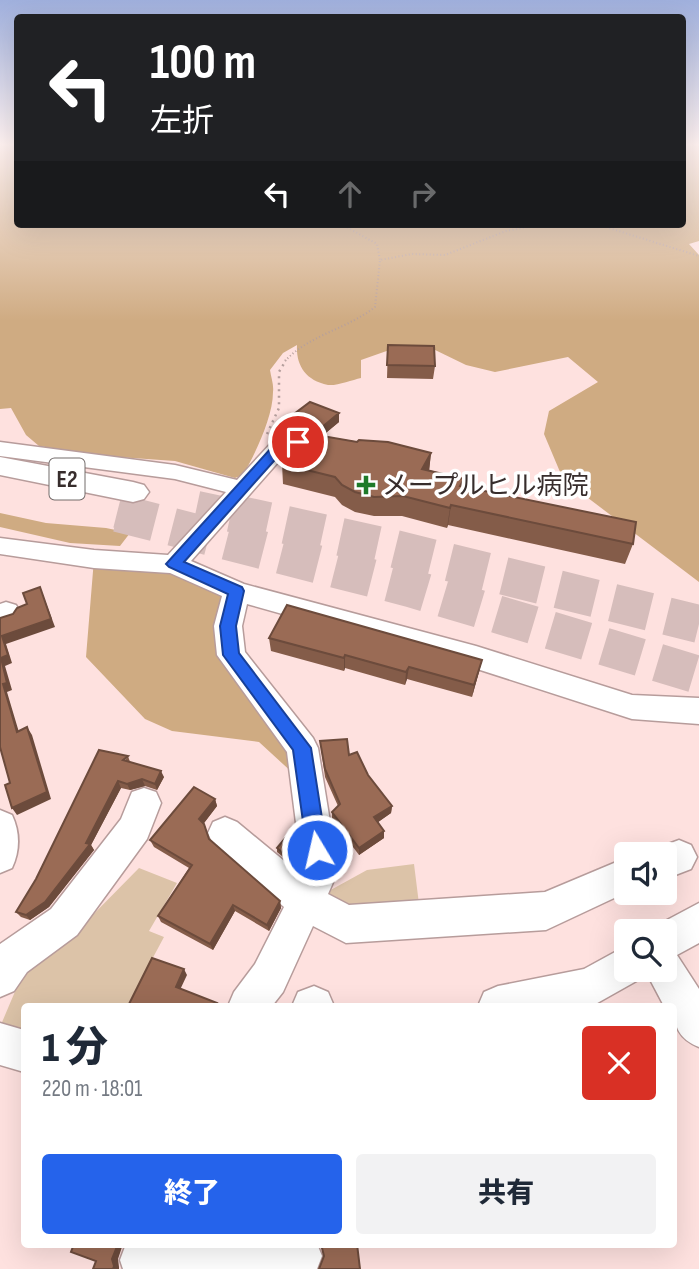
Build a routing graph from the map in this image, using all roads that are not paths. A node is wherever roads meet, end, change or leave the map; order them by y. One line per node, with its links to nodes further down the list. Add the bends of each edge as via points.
1 (0, 449): 5 (street, via 175,472)
2 (359, 452): 5 (street, via 316,442 281,446)
3 (0, 466): 4 (highway, E2, via 125,503)
4 (0, 488)
5 (241, 488): 7 (street)
6 (0, 547): 7 (street)
7 (174, 564): 8 (street)
8 (236, 591): 9 (street, via 476,657 632,707); 15 (street, via 228,626 231,655 302,748 320,871)
9 (699, 711)
10 (144, 803): 19 (street, via 135,828 64,922 13,958)
11 (0, 826): 13 (street)
12 (225, 833): 15 (street)
13 (0, 856)
14 (614, 880): 15 (street, via 546,911 346,925)
15 (307, 902): 21 (street, via 269,978)
16 (699, 922): 17 (street)
17 (677, 934)
18 (614, 973): 22 (street, via 591,987)
19 (0, 977)
20 (672, 982): 23 (street)
21 (250, 1003)
22 (513, 1003)
23 (699, 1027)
24 (0, 1044): 25 (street)
25 (21, 1050)
26 (298, 1256): 27 (street, via 247,1267 178,1266)
27 (145, 1258)

